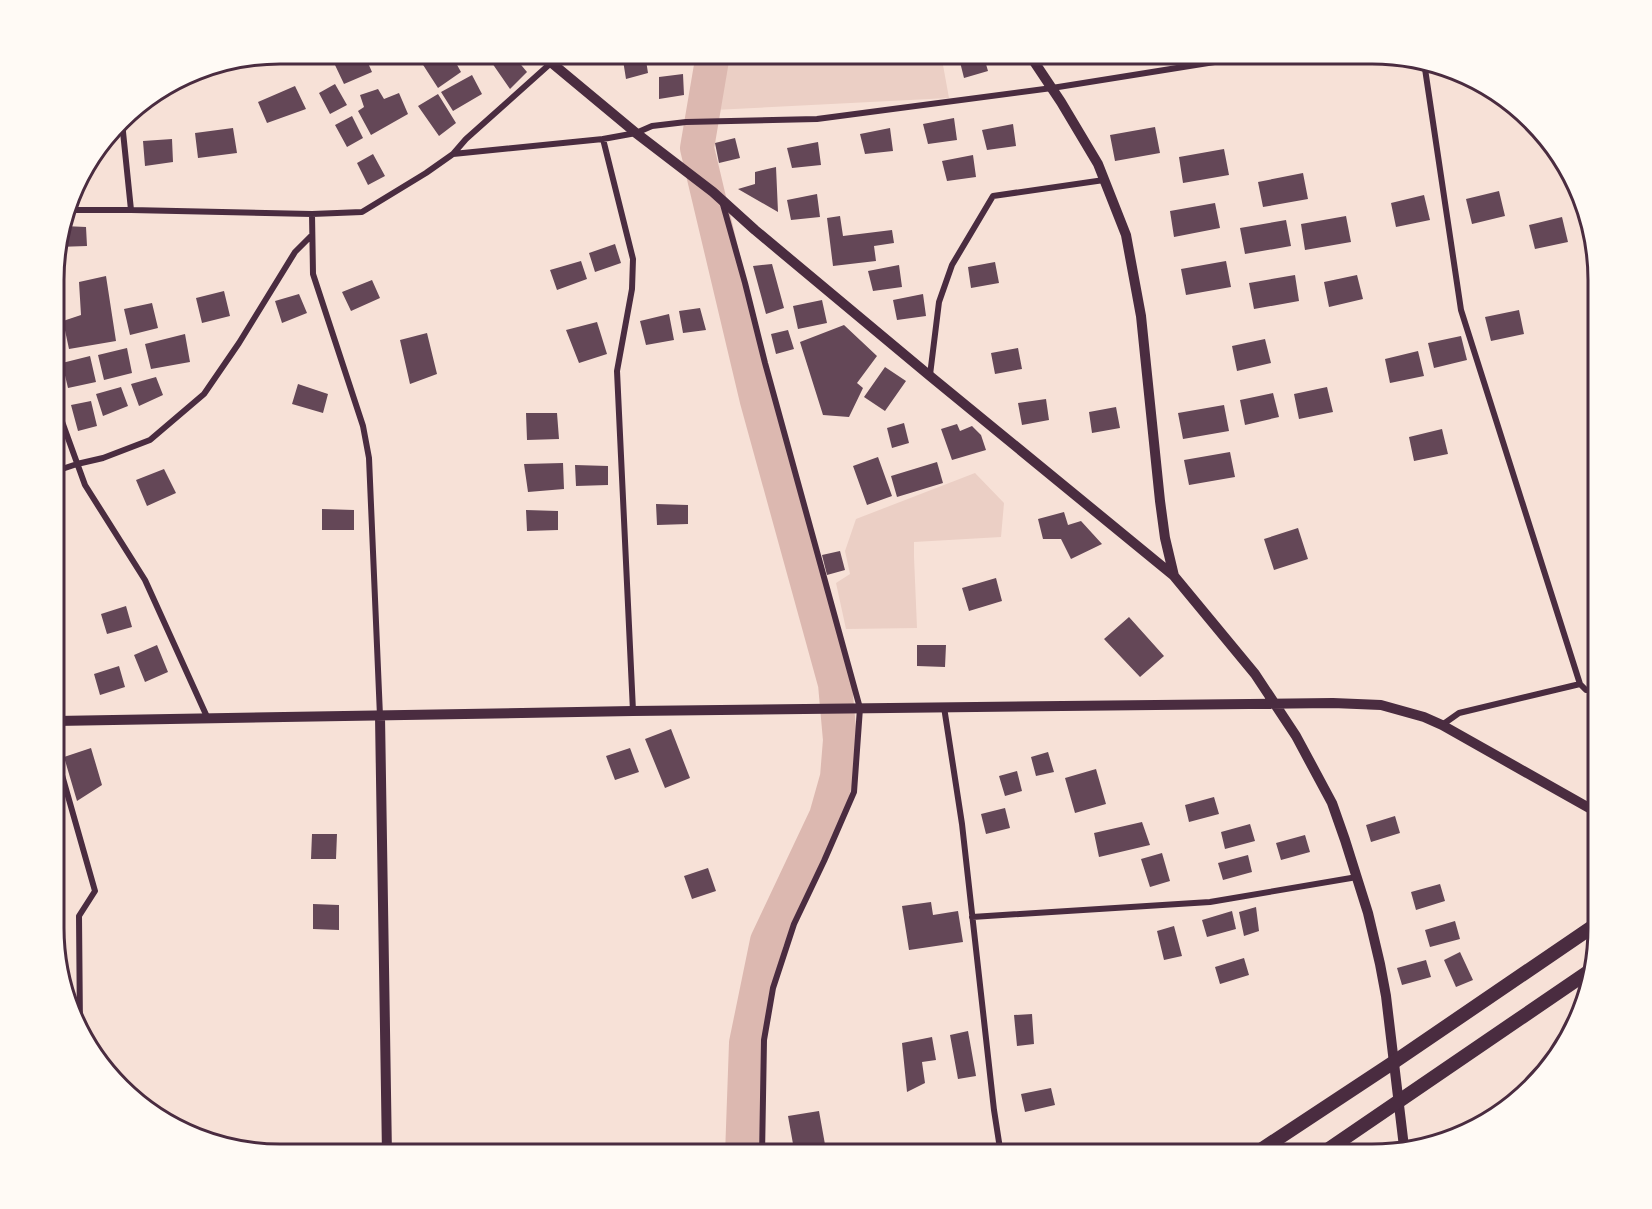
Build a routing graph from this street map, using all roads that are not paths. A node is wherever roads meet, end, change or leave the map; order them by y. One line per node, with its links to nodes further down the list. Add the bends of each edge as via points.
1 (550, 64): 10 (street)
2 (552, 64): 8 (street)
3 (1036, 64): 6 (street)
4 (1202, 64): 6 (street)
5 (1425, 72): 22 (street, via 1461,310)
6 (1052, 88): 8 (street, via 817,118 686,122 652,126); 11 (street)
7 (123, 133): 14 (street)
8 (636, 133): 9 (street); 12 (street)
9 (603, 139): 10 (street); 27 (street, via 633,259 632,289 617,371)
10 (453, 154): 15 (street, via 362,212)
11 (1104, 180): 17 (street, via 993,196 952,265 939,302); 21 (street, via 1126,235 1141,316 1160,501)
12 (717, 196): 17 (street); 26 (street, via 745,283)
13 (76, 210): 14 (street)
14 (131, 210): 15 (street)
15 (312, 214): 16 (street)
16 (312, 235): 19 (street, via 295,252 204,394 150,440); 28 (street, via 314,274 363,426 369,458)
17 (930, 376): 21 (street)
18 (64, 427): 19 (street)
19 (77, 464): 20 (street); 29 (street, via 85,484 145,580)
20 (64, 468)
21 (1174, 576): 24 (street)
22 (1580, 684): 23 (street); 31 (street, via 1459,713)
23 (1588, 690)
24 (1275, 704): 25 (street); 31 (street, via 1381,705); 34 (street, via 1332,803)
25 (944, 707): 26 (street); 35 (street)
26 (856, 708): 27 (street); 43 (street, via 854,792 794,924 773,988 764,1040)
27 (633, 711): 28 (street)
28 (380, 716): 29 (street); 42 (street)
29 (208, 718): 30 (street)
30 (64, 721)
31 (1442, 725): 33 (street)
32 (64, 782): 38 (street, via 95,891 79,916)
33 (1588, 807)
34 (1357, 877): 35 (street, via 1210,902); 39 (street, via 1380,964)
35 (972, 917): 44 (street)
36 (1588, 930): 39 (highway)
37 (1582, 976): 40 (highway)
38 (80, 1008)
39 (1394, 1062): 40 (street); 45 (highway)
40 (1399, 1102): 41 (street); 46 (highway)
41 (1403, 1142)
42 (387, 1144)
43 (762, 1144)
44 (999, 1144)
45 (1270, 1144)
46 (1336, 1144)

